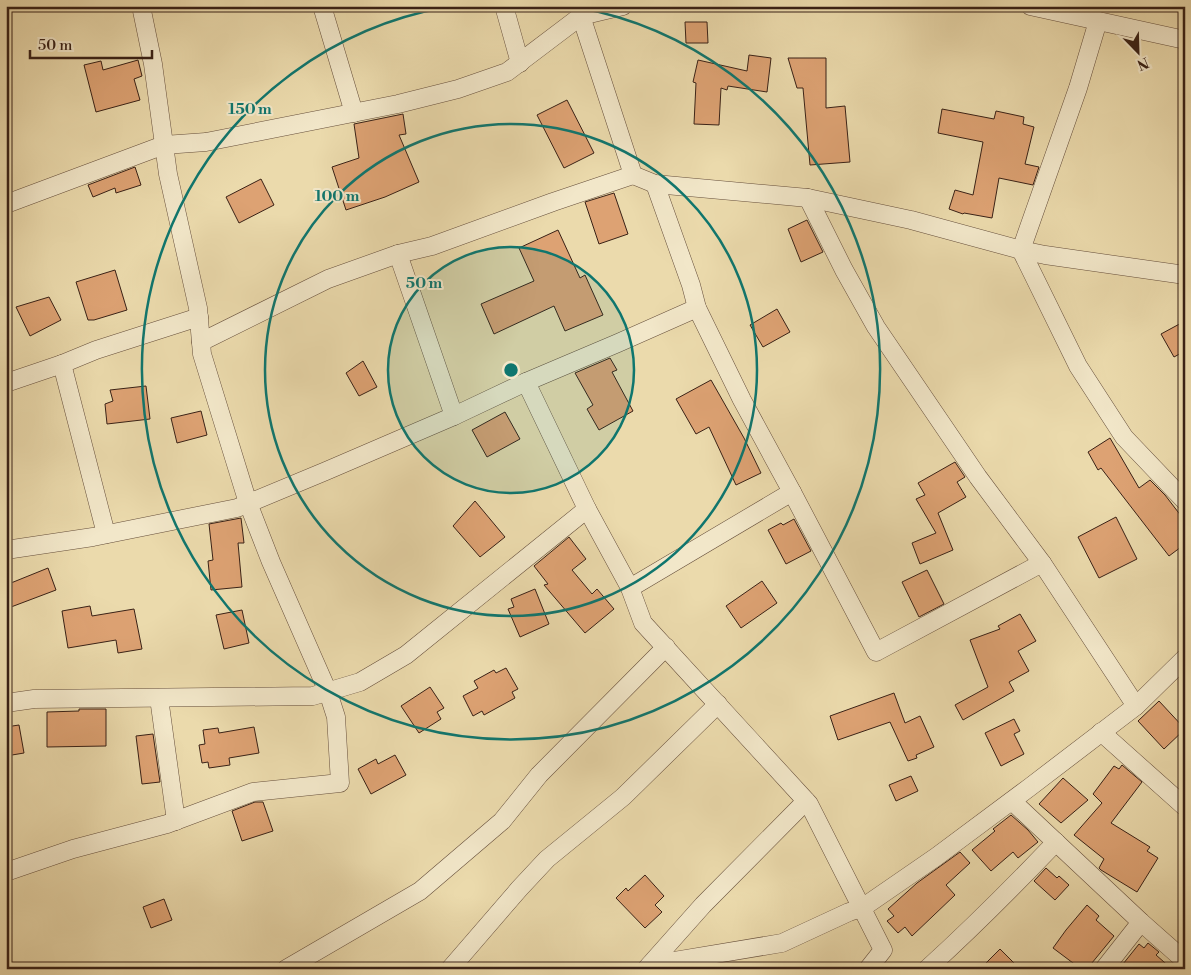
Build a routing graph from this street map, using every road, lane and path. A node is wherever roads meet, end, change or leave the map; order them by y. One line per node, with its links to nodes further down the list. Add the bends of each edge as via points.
1 (141, 6): 11 (street)
2 (322, 6): 10 (street)
3 (504, 6): 9 (street)
4 (623, 6): 6 (street)
5 (1030, 6): 7 (street)
6 (581, 16): 9 (street); 12 (street)
7 (1098, 21): 8 (street); 16 (street)
8 (1185, 40)
9 (520, 63): 10 (street, via 507,72 458,88)
10 (354, 113): 11 (street, via 206,142)
11 (164, 145): 15 (street); 20 (street)
12 (633, 175): 13 (street); 17 (street, via 432,246)
13 (654, 184): 14 (street); 19 (street)
14 (808, 198): 16 (street, via 911,220); 32 (street, via 876,328 978,477)
15 (6, 204)
16 (1021, 250): 18 (street); 27 (street, via 1078,366 1124,437)
17 (398, 254): 21 (street, via 328,279); 25 (street)
18 (1185, 275)
19 (697, 308): 23 (street); 26 (street)
20 (199, 317): 21 (street); 22 (street)
21 (201, 342): 28 (street)
22 (62, 364): 24 (street); 30 (street)
23 (526, 382): 25 (street); 29 (street)
24 (6, 383)
25 (454, 416): 28 (street)
26 (792, 492): 32 (street, via 876,652); 33 (street)
27 (1185, 501)
28 (248, 503): 30 (street, via 237,508); 36 (street)
29 (587, 509): 33 (street); 36 (street, via 406,655 360,682)
30 (106, 534): 31 (street)
31 (6, 550)
32 (1042, 563): 40 (street)
33 (630, 588): 34 (street, via 643,622)
34 (666, 647): 39 (street); 52 (street, via 539,775 502,821 420,891)
35 (1185, 658): 40 (street)
36 (328, 692): 37 (street, via 313,696); 45 (street, via 336,717 340,783 253,792)
37 (159, 698): 38 (street, via 34,699); 45 (street)
38 (6, 703)
39 (718, 704): 43 (street); 53 (street, via 623,797 547,859)
40 (1136, 706): 41 (street)
41 (1101, 732): 42 (street); 44 (street)
42 (1012, 800): 46 (street); 48 (street)
43 (806, 801): 48 (street); 51 (street, via 703,905)
44 (1185, 806)
45 (176, 821): 47 (street, via 73,849)
46 (1056, 842): 49 (street); 55 (street)
47 (6, 872)
48 (862, 908): 51 (street, via 782,943); 54 (street, via 883,950)
49 (1141, 922): 50 (street); 56 (street)
50 (1185, 961)
51 (649, 967)
52 (286, 969)
53 (450, 969)
54 (868, 969)
55 (927, 969)
56 (1104, 969)

